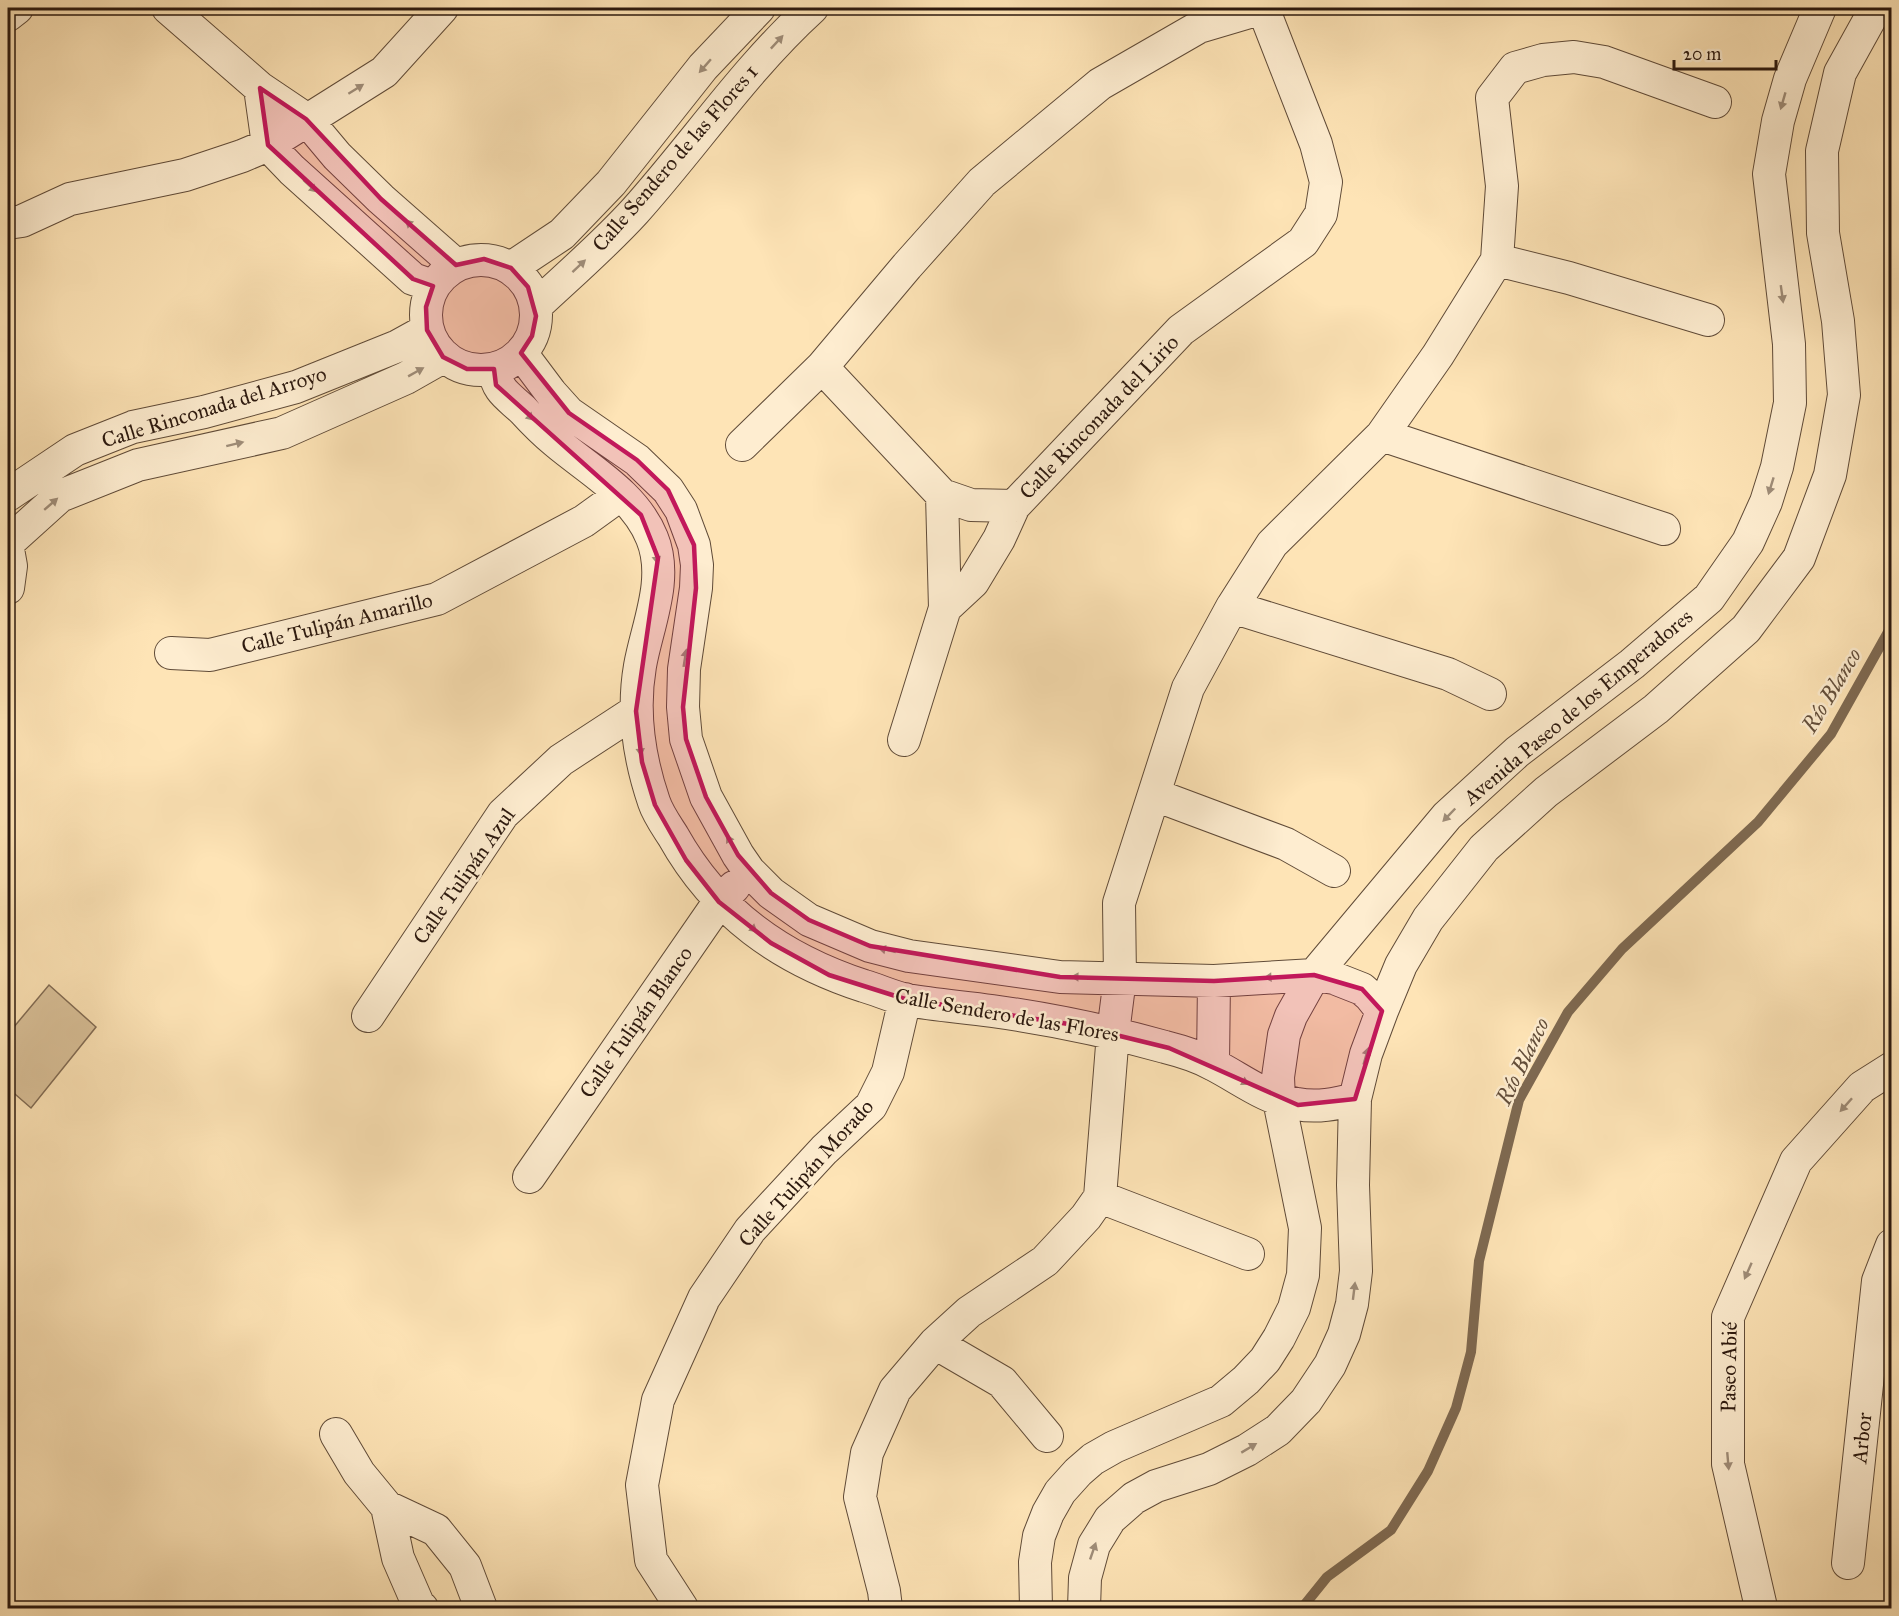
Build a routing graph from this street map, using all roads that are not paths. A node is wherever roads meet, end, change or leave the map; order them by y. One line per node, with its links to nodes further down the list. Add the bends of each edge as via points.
1 (17, 8): 9 (street)
2 (168, 8): 10 (street)
3 (442, 8): 12 (street, one-way to 3, via 384,72)
4 (759, 8): 17 (street, Calle Sendero de las Flores 1, one-way to 17, via 703,67 611,183 562,234)
5 (812, 8): 19 (street, Calle Sendero de las Flores 1, one-way to 5, via 635,210 741,81)
6 (1263, 8): 24 (street, Calle Rinconada del Lirio, via 1198,27 1100,84 982,182); 31 (street, Calle Rinconada del Lirio, via 1316,144 1326,182 1321,214 1303,242 1181,330)
7 (1820, 8): 46 (street, Avenida Paseo de los Emperadores, one-way to 46, via 1790,79 1769,174 1789,344 1790,403 1777,467 1748,542 1709,598 1632,664 1517,752 1447,816)
8 (1876, 8): 50 (street, via 1840,73 1822,151 1823,233 1838,321 1844,395 1830,475 1799,558 1746,629 1656,709 1546,792 1484,848 1428,919 1401,965)
9 (8, 15)
10 (260, 88): 12 (street); 13 (street)
11 (1715, 102): 15 (street, via 1584,58 1544,60 1515,68 1492,98 1502,186)
12 (306, 119): 13 (street); 16 (street, one-way to 12, via 381,200)
13 (268, 145): 14 (street, via 185,175 70,199 22,221); 18 (street, one-way to 18, via 413,279)
14 (8, 223)
15 (1497, 260): 20 (street); 26 (street)
16 (456, 265): 17 (street, via 484,259); 18 (street)
17 (511, 268): 19 (street, via 528,287)
18 (433, 286): 21 (street, via 426,308)
19 (536, 306): 22 (street, via 532,336)
20 (1708, 320)
21 (427, 330): 23 (street); 28 (street, Calle Rinconada del Arroyo, via 399,346 296,387 134,427 75,450)
22 (521, 353): 25 (street); 43 (street, Calle Sendero de las Flores, one-way to 22, via 706,796 686,740 684,669 697,565 681,510 668,490 637,460 569,413)
23 (444, 357): 25 (street, via 467,369); 33 (street, Calle Rinconada del Arroyo, one-way to 23, via 60,496 138,465 282,433)
24 (822, 367): 27 (street); 30 (street, Calle Rinconada del Lirio)
25 (494, 369): 29 (street, Calle Sendero de las Flores, one-way to 29, via 496,385 553,440)
26 (1382, 435): 32 (street); 36 (street, via 1272,544)
27 (742, 445)
28 (8, 495)
29 (620, 495): 38 (street, Calle Tulipán Amarillo, via 584,521 437,599 210,655); 40 (street, Calle Sendero de las Flores, one-way to 40, via 641,515 658,558)
30 (942, 495): 31 (street, Calle Rinconada del Lirio, via 971,505); 37 (street)
31 (1014, 506): 37 (street, via 973,582)
32 (1664, 528)
33 (8, 543)
34 (8, 549): 35 (street)
35 (8, 588)
36 (1232, 607): 39 (street, via 1448,674); 42 (street, via 1188,688)
37 (945, 608): 41 (street)
38 (171, 653)
39 (1490, 694)
40 (636, 711): 45 (street, Calle Sendero de las Flores, one-way to 45, via 642,762 655,805 687,860); 51 (street, Calle Tulipán Azul, via 561,760 503,814)
41 (904, 740)
42 (1155, 795): 44 (street, via 1286,844); 47 (street, via 1119,903)
43 (749, 871): 45 (street, Calle Tulipán Blanco); 47 (street, Calle Sendero de las Flores, one-way to 43, via 1060,977 909,956 870,946 809,920 771,893)
44 (1334, 871)
45 (719, 902): 49 (street, Calle Sendero de las Flores, one-way to 49, via 771,943 829,975); 57 (street, Calle Tulipán Blanco)
46 (1314, 975): 48 (street, Calle Sendero de las Flores, one-way to 48); 50 (street, Calle Sendero de las Flores, via 1362,989); 56 (street, Avenida Paseo de los Emperadores, via 1284,1035 1279,1059)
47 (1120, 978): 48 (street, Calle Sendero de las Flores); 52 (street)
48 (1214, 981): 53 (street)
49 (905, 999): 52 (street, Calle Sendero de las Flores); 68 (street, Calle Tulipán Morado, via 888,1072 871,1106 750,1230 704,1298 658,1400 642,1485 651,1560)
50 (1382, 1011): 55 (street, one-way to 50)
51 (368, 1016)
52 (1113, 1033): 53 (street, Calle Sendero de las Flores); 58 (street)
53 (1213, 1064): 56 (street, Calle Sendero de las Flores, one-way to 56)
54 (1892, 1068): 72 (street, Paseo Abié, one-way to 72, via 1862,1087 1796,1161 1728,1317 1728,1464)
55 (1355, 1099): 56 (street, Calle Sendero de las Flores, via 1317,1106); 71 (street, one-way to 55, via 1085,1578 1094,1545 1110,1519 1156,1485 1209,1469 1278,1430 1306,1401 1330,1365 1344,1334 1356,1271)
56 (1279, 1100): 70 (street, Avenida Paseo de los Emperadores, via 1305,1228 1303,1275 1294,1308 1265,1360 1221,1401 1114,1447 1078,1472 1060,1492 1039,1536)
57 (529, 1178)
58 (1100, 1197): 60 (street); 61 (street, via 1045,1261 969,1312)
59 (1892, 1245): 65 (street, Arbor, via 1878,1281)
60 (1248, 1254)
61 (935, 1344): 63 (street, via 1002,1383); 69 (street, via 895,1390 867,1453 860,1497)
62 (336, 1434): 64 (street)
63 (1047, 1436)
64 (387, 1507): 66 (street, via 398,1558); 67 (street, via 436,1530 465,1566)
65 (1848, 1563)
66 (422, 1608)
67 (482, 1608)
68 (682, 1608)
69 (886, 1608)
70 (1036, 1608)
71 (1084, 1608)
72 (1761, 1608)

